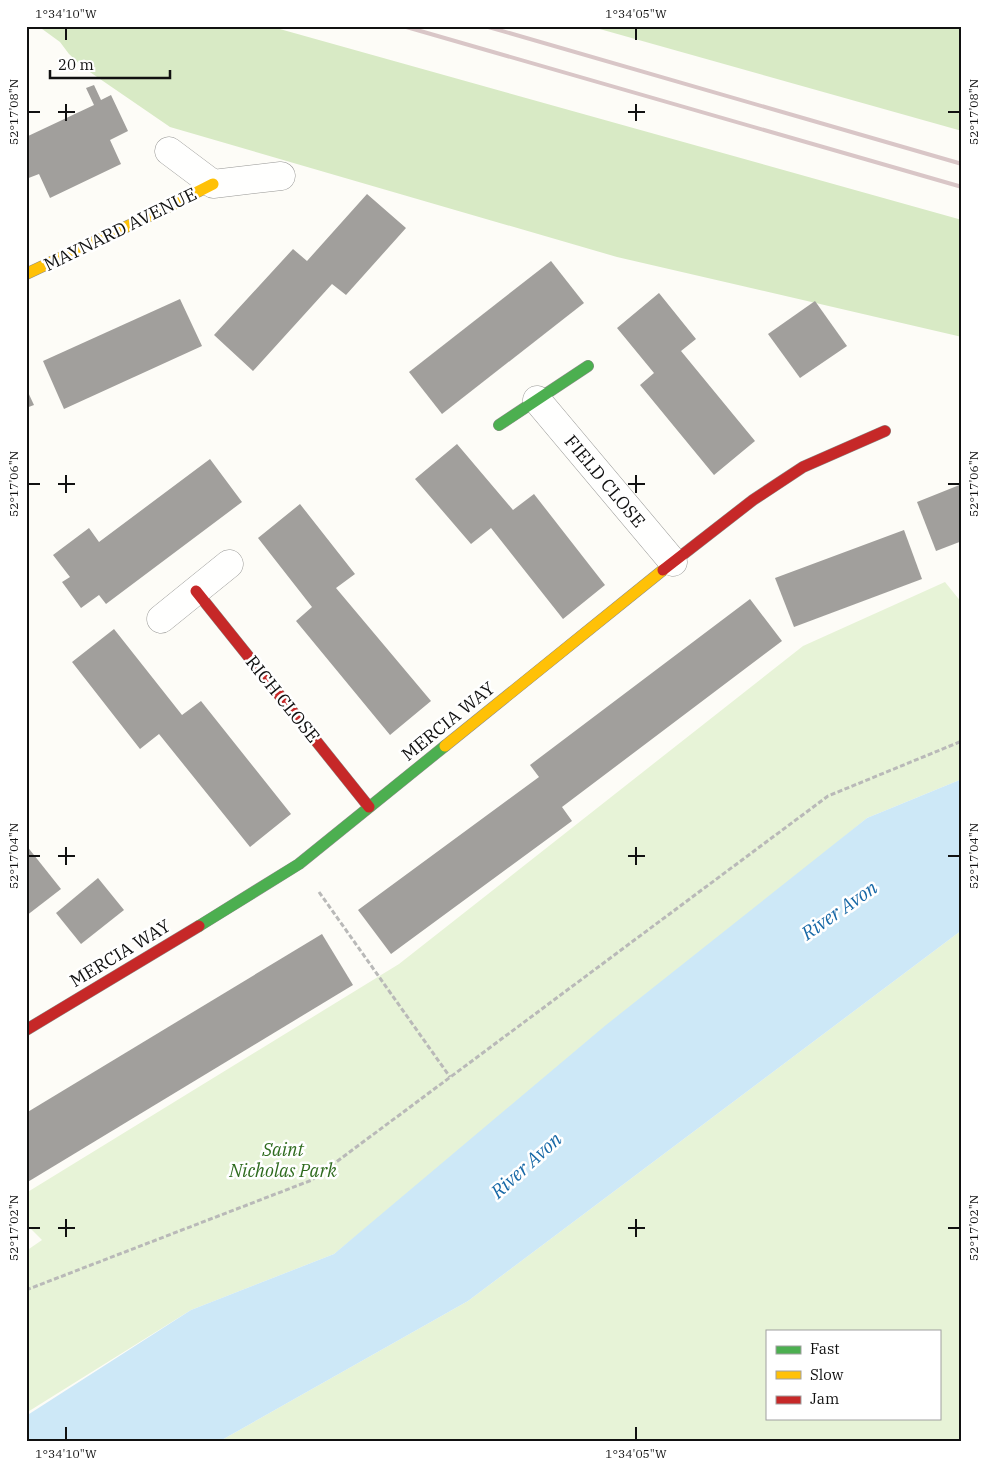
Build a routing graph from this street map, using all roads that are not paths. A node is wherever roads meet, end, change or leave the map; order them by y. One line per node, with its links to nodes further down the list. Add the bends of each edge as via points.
1 (169, 151): 3 (street, MAYNARD AVENUE)
2 (281, 176): 3 (street, MAYNARD AVENUE)
3 (213, 184): 4 (street, MAYNARD AVENUE)
4 (26, 274)
5 (588, 366): 6 (street)
6 (536, 400): 7 (street); 9 (street, FIELD CLOSE)
7 (499, 425)
8 (885, 431): 9 (street, MERCIA WAY, via 802,467)
9 (673, 562): 13 (street, MERCIA WAY)
10 (229, 564): 11 (street)
11 (196, 591): 12 (street); 13 (street, RICH CLOSE)
12 (161, 619)
13 (369, 808): 14 (street, MERCIA WAY, via 299,864)
14 (26, 1030)

